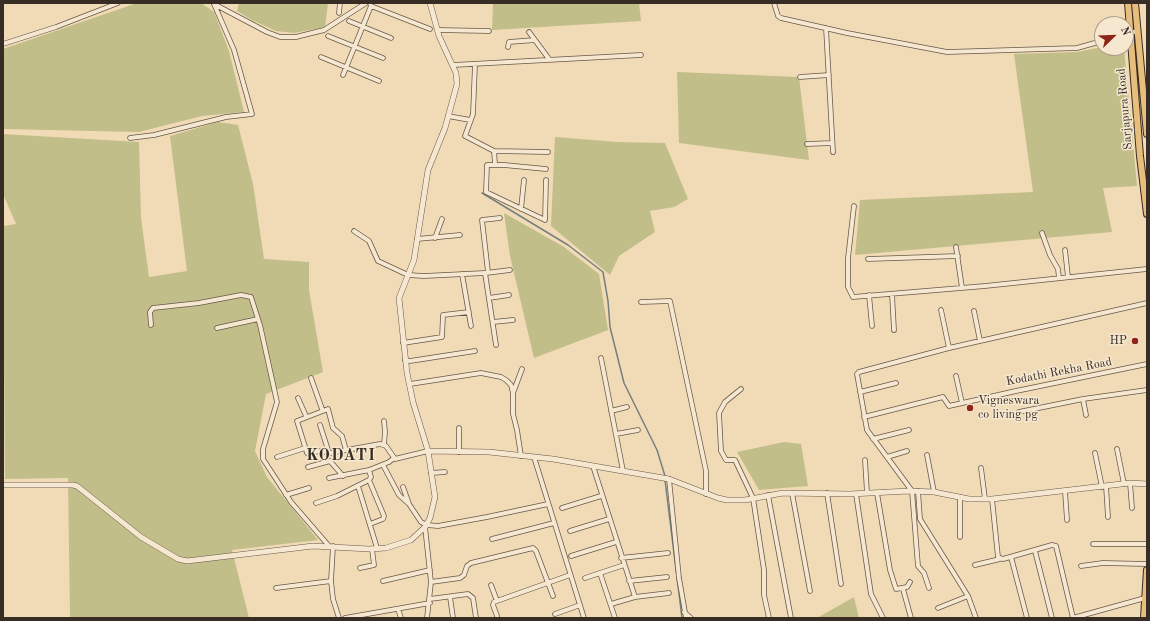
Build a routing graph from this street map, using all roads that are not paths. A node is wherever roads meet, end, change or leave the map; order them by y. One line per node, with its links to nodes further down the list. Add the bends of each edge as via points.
1 (118, 3): 25 (street)
2 (340, 3): 10 (street)
3 (366, 3): 8 (street, via 324,30 285,37 267,32)
4 (430, 3): 16 (street)
5 (774, 3): 14 (street, via 781,18)
6 (1128, 3): 11 (main road, Sarjapura Road)
7 (1135, 3): 18 (main road, Sarjapura Road)
8 (213, 4): 43 (street, via 234,50 252,114 226,117)
9 (371, 4): 13 (street); 15 (street)
10 (338, 13)
11 (1128, 16)
12 (349, 21): 13 (street)
13 (363, 26): 22 (street); 26 (street)
14 (826, 28): 24 (street, via 947,52 1077,48); 37 (street)
15 (430, 29)
16 (438, 30): 17 (street); 34 (street)
17 (489, 31)
18 (1138, 31): 20 (street); 42 (main road, Sarjapura Road)
19 (529, 32): 23 (street)
20 (1134, 32)
21 (328, 36): 26 (street)
22 (391, 38)
23 (535, 40): 27 (street, via 509,42); 32 (street)
24 (1094, 43)
25 (3, 44)
26 (354, 47): 31 (street); 35 (street)
27 (508, 47)
28 (641, 55): 32 (street)
29 (1130, 56): 55 (main road, Sarjapura Road)
30 (321, 57): 35 (street)
31 (383, 58)
32 (549, 60): 33 (street)
33 (476, 64): 34 (street); 41 (street, via 473,114)
34 (453, 65): 40 (street, via 457,84)
35 (346, 67): 36 (street); 39 (street)
36 (343, 74)
37 (829, 75): 38 (street); 44 (street)
38 (800, 77)
39 (379, 81)
40 (448, 116): 41 (street); 62 (street, via 428,170)
41 (470, 120): 46 (street, via 465,136)
42 (1147, 134)
43 (130, 138)
44 (832, 143): 45 (street); 48 (street)
45 (807, 144)
46 (494, 151): 47 (street); 49 (street)
47 (548, 152)
48 (833, 152)
49 (495, 164): 50 (street); 54 (street, via 487,165 486,192)
50 (546, 169)
51 (524, 180): 54 (street)
52 (546, 180): 54 (street, via 546,220)
53 (854, 206): 77 (street, via 848,258 848,287 853,297)
54 (521, 208)
55 (1147, 214)
56 (500, 218): 69 (street, via 482,220)
57 (442, 219): 61 (street)
58 (354, 231): 71 (street, via 369,240 378,261)
59 (1042, 233): 73 (street, via 1058,269)
60 (460, 235): 61 (street)
61 (435, 238): 62 (street)
62 (417, 239): 71 (street, via 414,260)
63 (956, 247): 65 (street)
64 (1065, 250): 72 (street)
65 (958, 256): 66 (street); 74 (street)
66 (868, 259)
67 (1147, 269): 72 (street)
68 (510, 270): 69 (street)
69 (487, 273): 70 (street); 78 (street)
70 (462, 274): 71 (street); 83 (street)
71 (408, 275): 93 (street, via 399,298)
72 (1068, 277): 73 (street)
73 (1059, 278): 74 (street)
74 (962, 288): 75 (street)
75 (892, 294): 77 (street); 91 (street)
76 (509, 295): 78 (street)
77 (869, 296): 89 (street)
78 (489, 298): 86 (street)
79 (641, 302): 170 (street, via 670,301 706,471)
80 (1147, 303): 92 (street)
81 (941, 310): 95 (street)
82 (974, 311): 92 (street)
83 (469, 312): 88 (street); 93 (street, via 443,315 442,337)
84 (258, 320): 87 (street, via 251,298 242,295 153,308 150,312); 90 (street); 172 (street, via 277,404 262,456)
85 (512, 320): 86 (street)
86 (493, 322): 94 (street)
87 (151, 325)
88 (471, 326)
89 (872, 326)
90 (217, 328)
91 (894, 330)
92 (980, 341): 95 (street)
93 (403, 343): 98 (street)
94 (496, 345)
95 (949, 348): 108 (street, via 862,369 857,374)
96 (475, 351): 98 (street)
97 (601, 358): 114 (street)
98 (405, 360): 104 (street)
99 (1147, 364): 111 (street, Kodathi Rekha Road)
100 (522, 369): 107 (street)
101 (956, 376): 111 (street)
102 (311, 378): 113 (street)
103 (896, 383): 108 (street)
104 (410, 384): 107 (street, via 484,374 506,380); 130 (street)
105 (741, 389): 176 (street, via 725,402 719,413 721,451 726,460 735,460)
106 (1147, 390): 110 (street)
107 (513, 392): 136 (street, via 512,409)
108 (860, 392): 118 (street)
109 (298, 398): 116 (street)
110 (1084, 399): 115 (street); 117 (street)
111 (962, 403): 118 (street, Kodathi Rekha Road, via 949,406 943,397)
112 (627, 407): 114 (street)
113 (322, 410): 116 (street); 129 (street, via 328,408 333,428 342,436)
114 (611, 411): 124 (street)
115 (1019, 412)
116 (306, 416): 127 (street, via 298,419 296,423)
117 (1086, 416)
118 (864, 417): 125 (street)
119 (384, 421): 126 (street)
120 (320, 426): 133 (street)
121 (458, 428): 132 (street)
122 (638, 430): 124 (street)
123 (909, 430): 125 (street)
124 (616, 434): 147 (street)
125 (873, 439): 139 (street)
126 (384, 444): 129 (street); 140 (street)
127 (305, 448): 133 (street, via 307,453); 137 (street)
128 (1117, 449): 156 (street)
129 (346, 450): 133 (street)
130 (428, 451): 132 (street); 140 (street); 149 (street)
131 (907, 451): 139 (street)
132 (459, 452): 136 (street)
133 (329, 453)
134 (1095, 453): 159 (street)
135 (927, 455): 165 (street)
136 (521, 456): 138 (street)
137 (277, 457)
138 (534, 457): 143 (street); 181 (street)
139 (887, 457): 162 (street)
140 (394, 458): 142 (street)
141 (865, 460): 168 (street)
142 (383, 465): 146 (street); 180 (street, via 399,495)
143 (592, 466): 147 (street); 174 (street)
144 (308, 467): 150 (street, via 330,461)
145 (981, 468): 177 (street)
146 (369, 470): 150 (street); 153 (street)
147 (623, 471): 152 (street)
148 (445, 472): 149 (street)
149 (431, 473): 189 (street, via 435,497)
150 (343, 476): 151 (street)
151 (329, 478)
152 (669, 479): 170 (street); 239 (street)
153 (369, 480): 158 (street); 188 (street, via 384,516 383,519)
154 (1130, 483): 156 (street); 157 (street); 183 (street)
155 (3, 484): 196 (street, via 73,485 141,537 182,561)
156 (1124, 484): 159 (street)
157 (1147, 484)
158 (358, 486): 179 (street); 188 (street)
159 (1104, 486): 163 (street); 184 (street)
160 (403, 487): 180 (street)
161 (309, 488): 172 (street)
162 (912, 491): 164 (street); 169 (street); 225 (street, via 918,566 924,573)
163 (1065, 491): 178 (street); 186 (street)
164 (918, 492): 165 (street); 230 (street, via 920,519)
165 (934, 492): 175 (street)
166 (792, 493): 167 (street); 173 (street); 226 (street)
167 (827, 493): 171 (street); 221 (street)
168 (867, 493): 169 (street); 171 (street)
169 (877, 493): 224 (street, via 890,570 896,589)
170 (706, 494): 176 (street, via 727,500)
171 (856, 494): 256 (street, via 871,594)
172 (286, 495): 196 (street, via 311,527)
173 (768, 495): 176 (street); 255 (street)
174 (602, 496): 182 (street); 185 (street)
175 (960, 497): 177 (street); 191 (street)
176 (753, 498): 254 (street)
177 (985, 499): 178 (street)
178 (992, 499): 203 (street)
179 (316, 503)
180 (409, 504): 189 (street)
181 (548, 504): 187 (street); 189 (street, via 438,526)
182 (562, 508)
183 (1132, 508)
184 (1108, 517)
185 (609, 519): 190 (street); 193 (street)
186 (1067, 520)
187 (554, 523): 192 (street); 212 (street)
188 (370, 524): 197 (street)
189 (426, 526): 197 (street, via 414,538 402,544); 209 (street)
190 (570, 531)
191 (960, 537)
192 (492, 539)
193 (616, 542): 200 (street); 202 (street)
194 (1093, 544): 195 (street)
195 (1147, 544)
196 (331, 546): 197 (street); 215 (street)
197 (374, 548): 208 (street, via 374,565)
198 (1035, 551): 201 (street); 260 (street); 261 (street, via 1052,545 1057,548)
199 (668, 553): 202 (street)
200 (571, 556)
201 (1011, 557): 203 (street); 259 (street)
202 (621, 558): 205 (street)
203 (1000, 559): 206 (street)
204 (1147, 564): 207 (street, via 1103,563)
205 (624, 565): 211 (street); 217 (street)
206 (975, 565)
207 (1081, 566)
208 (360, 568)
209 (430, 570): 216 (street); 218 (street)
210 (1147, 570): 232 (main road)
211 (600, 573): 214 (street); 235 (street)
212 (570, 575): 220 (street); 236 (street)
213 (667, 577): 217 (street)
214 (585, 578)
215 (331, 581): 223 (street); 243 (street)
216 (383, 581)
217 (629, 581): 229 (street)
218 (431, 582): 220 (street, via 460,578 471,563 533,548); 233 (street)
219 (910, 582): 224 (street)
220 (548, 583): 228 (street); 234 (street)
221 (841, 584)
222 (491, 585): 234 (street)
223 (276, 588)
224 (903, 588): 257 (street)
225 (929, 588)
226 (810, 591)
227 (669, 592): 229 (street)
228 (553, 596)
229 (635, 596): 235 (street)
230 (968, 596): 237 (street); 258 (street)
231 (450, 597): 233 (street); 248 (street); 249 (street, via 468,594 471,596)
232 (1145, 598): 261 (street); 262 (main road)
233 (430, 601): 238 (street); 247 (street)
234 (497, 601): 242 (street, via 493,605)
235 (611, 604): 251 (street)
236 (580, 605): 241 (street); 250 (street)
237 (938, 608)
238 (398, 609): 240 (street); 246 (street)
239 (683, 611): 252 (street); 253 (street)
240 (377, 612): 244 (street); 245 (street)
241 (555, 614)
242 (497, 616)
243 (338, 618)
244 (345, 618)
245 (378, 618)
246 (401, 618)
247 (427, 618)
248 (453, 618)
249 (476, 618)
250 (584, 618)
251 (615, 618)
252 (686, 618)
253 (691, 618)
254 (769, 618)
255 (791, 618)
256 (883, 618)
257 (911, 618)
258 (975, 618)
259 (1027, 618)
260 (1052, 618)
261 (1073, 618)
262 (1144, 618)

